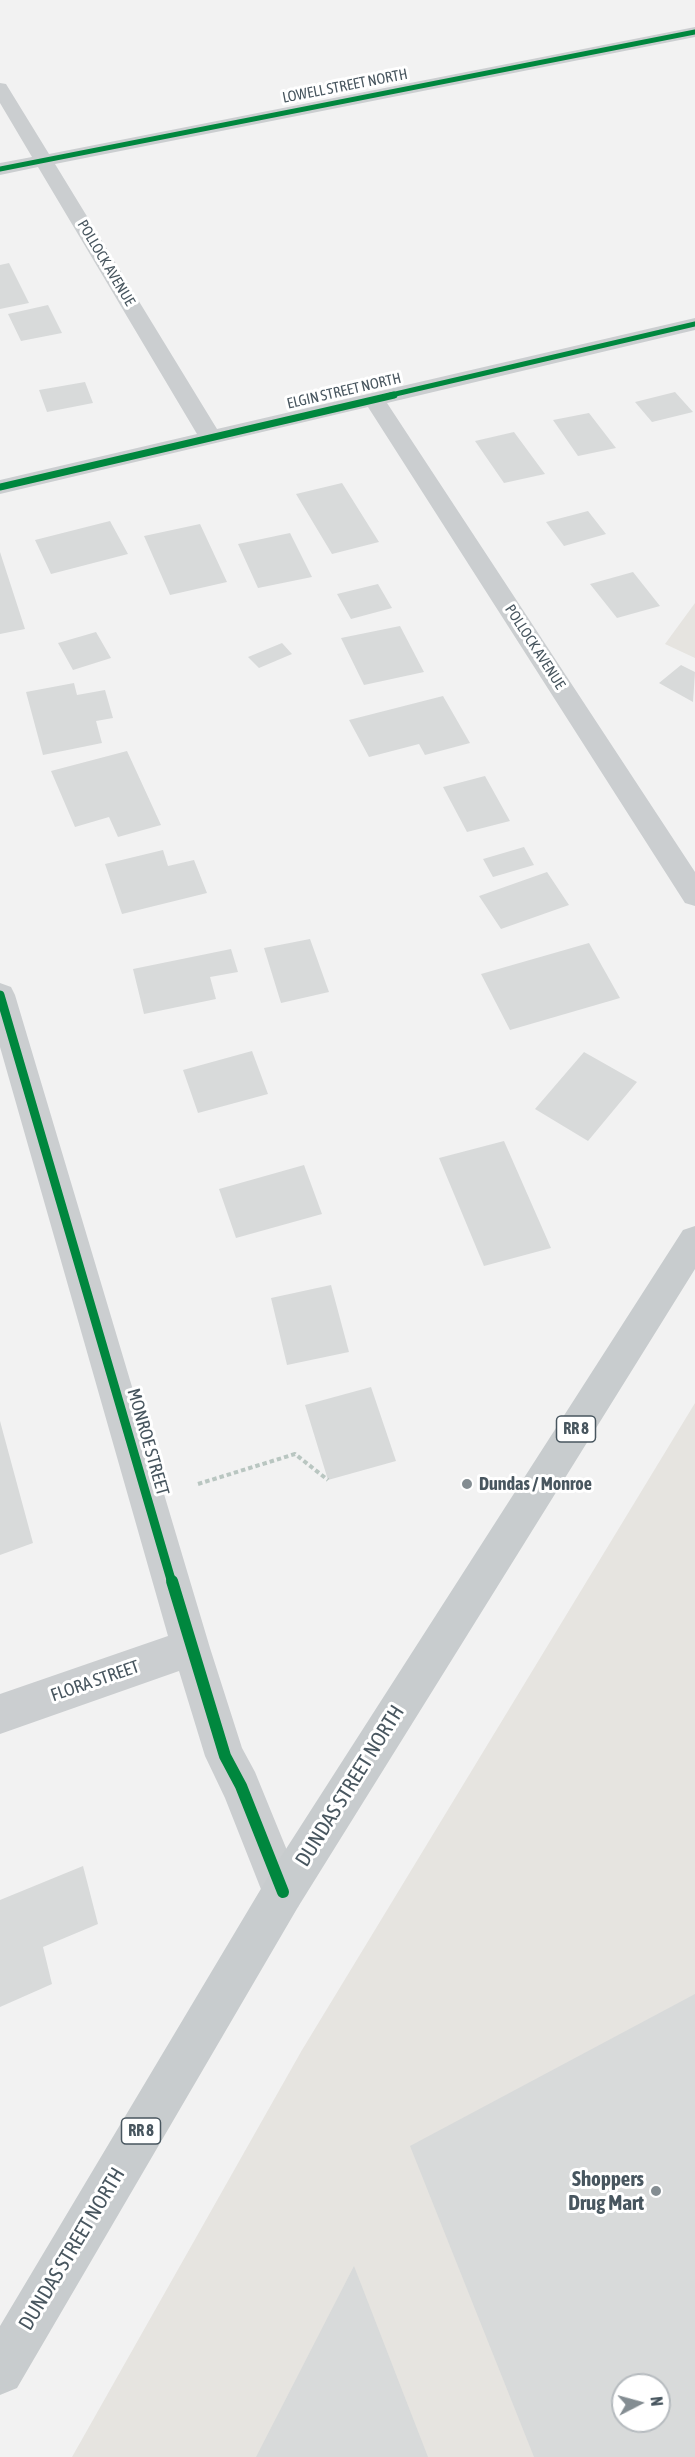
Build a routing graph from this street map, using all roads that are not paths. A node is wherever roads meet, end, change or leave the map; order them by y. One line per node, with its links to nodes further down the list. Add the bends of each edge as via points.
1 (695, 32): 3 (street, LOWELL STREET NORTH)
2 (0, 88): 3 (street, POLLOCK AVENUE)
3 (44, 160): 4 (street, LOWELL STREET NORTH); 7 (street, POLLOCK AVENUE)
4 (0, 168)
5 (695, 324): 6 (street, ELGIN STREET NORTH)
6 (374, 400): 7 (street, ELGIN STREET NORTH); 9 (street, POLLOCK AVENUE)
7 (211, 438): 8 (street, ELGIN STREET NORTH)
8 (0, 487)
9 (695, 895)
10 (3, 1015): 12 (street, MONROE STREET)
11 (695, 1240): 14 (main road, DUNDAS STREET NORTH / RR 8)
12 (191, 1648): 13 (street, FLORA STREET); 14 (street, MONROE STREET, via 225,1756)
13 (0, 1714)
14 (283, 1892): 15 (main road, DUNDAS STREET NORTH / RR 8)
15 (0, 2371)

